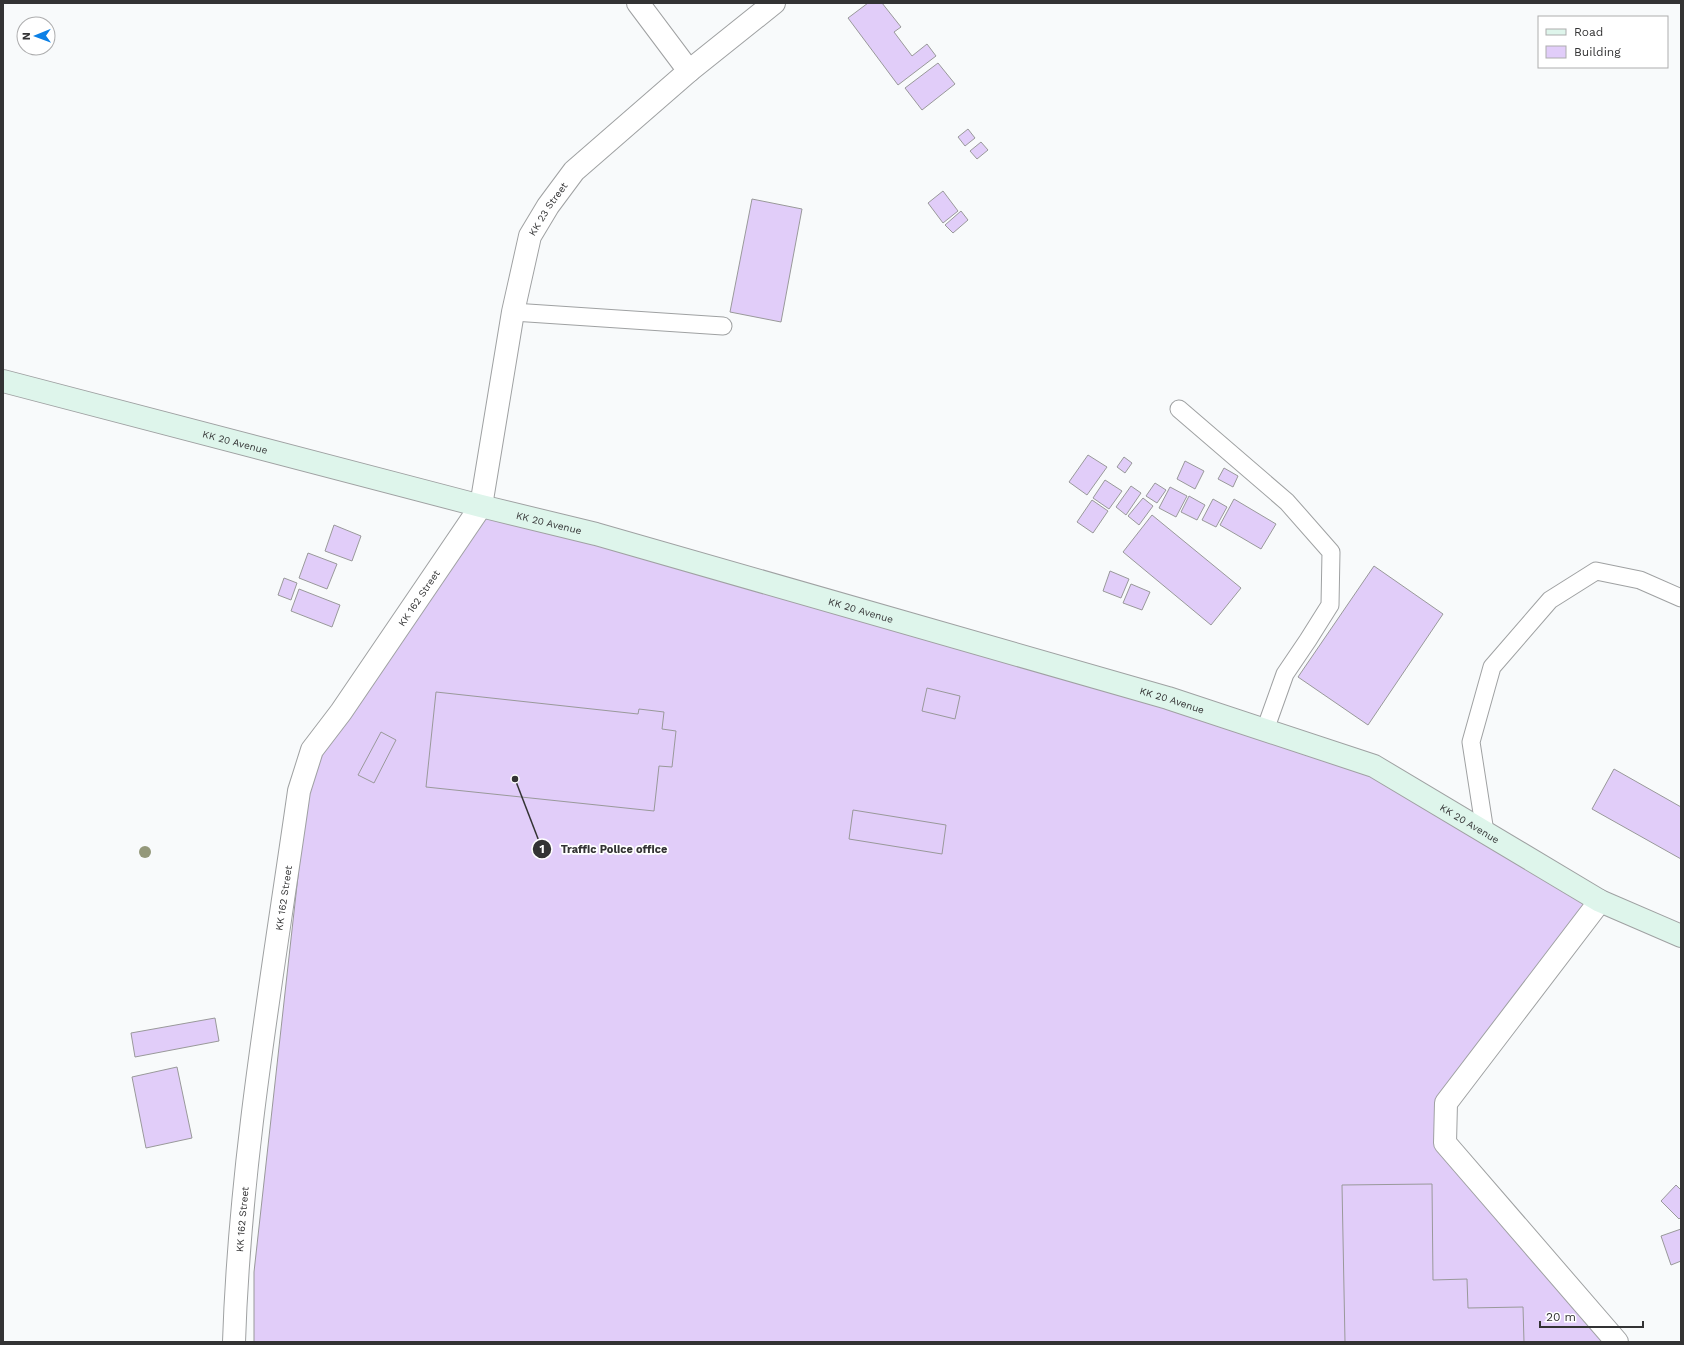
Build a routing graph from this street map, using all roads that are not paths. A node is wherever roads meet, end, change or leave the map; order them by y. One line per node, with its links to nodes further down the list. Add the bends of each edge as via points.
1 (638, 3): 3 (street)
2 (774, 3): 3 (street, KK 23 Street)
3 (688, 71): 4 (street, KK 23 Street, via 574,172 548,206 530,236)
4 (513, 312): 5 (lane); 8 (street, KK 23 Street)
5 (723, 326)
6 (3, 381): 8 (main road, KK 20 Avenue)
7 (1179, 409): 10 (lane, via 1287,502 1331,552 1330,605 1285,674)
8 (481, 506): 10 (main road, KK 20 Avenue, via 612,538 1168,698); 14 (street, KK 162 Street, via 341,712 312,750 299,791 256,1086 242,1216)
9 (1681, 598): 11 (lane, via 1640,580 1596,571 1550,600 1492,667 1471,742)
10 (1264, 730): 11 (main road, KK 20 Avenue, via 1374,766)
11 (1485, 832): 12 (main road, KK 20 Avenue)
12 (1600, 901): 13 (main road, KK 20 Avenue); 15 (street, via 1446,1103 1445,1143)
13 (1681, 936)
14 (234, 1342)
15 (1617, 1342)

